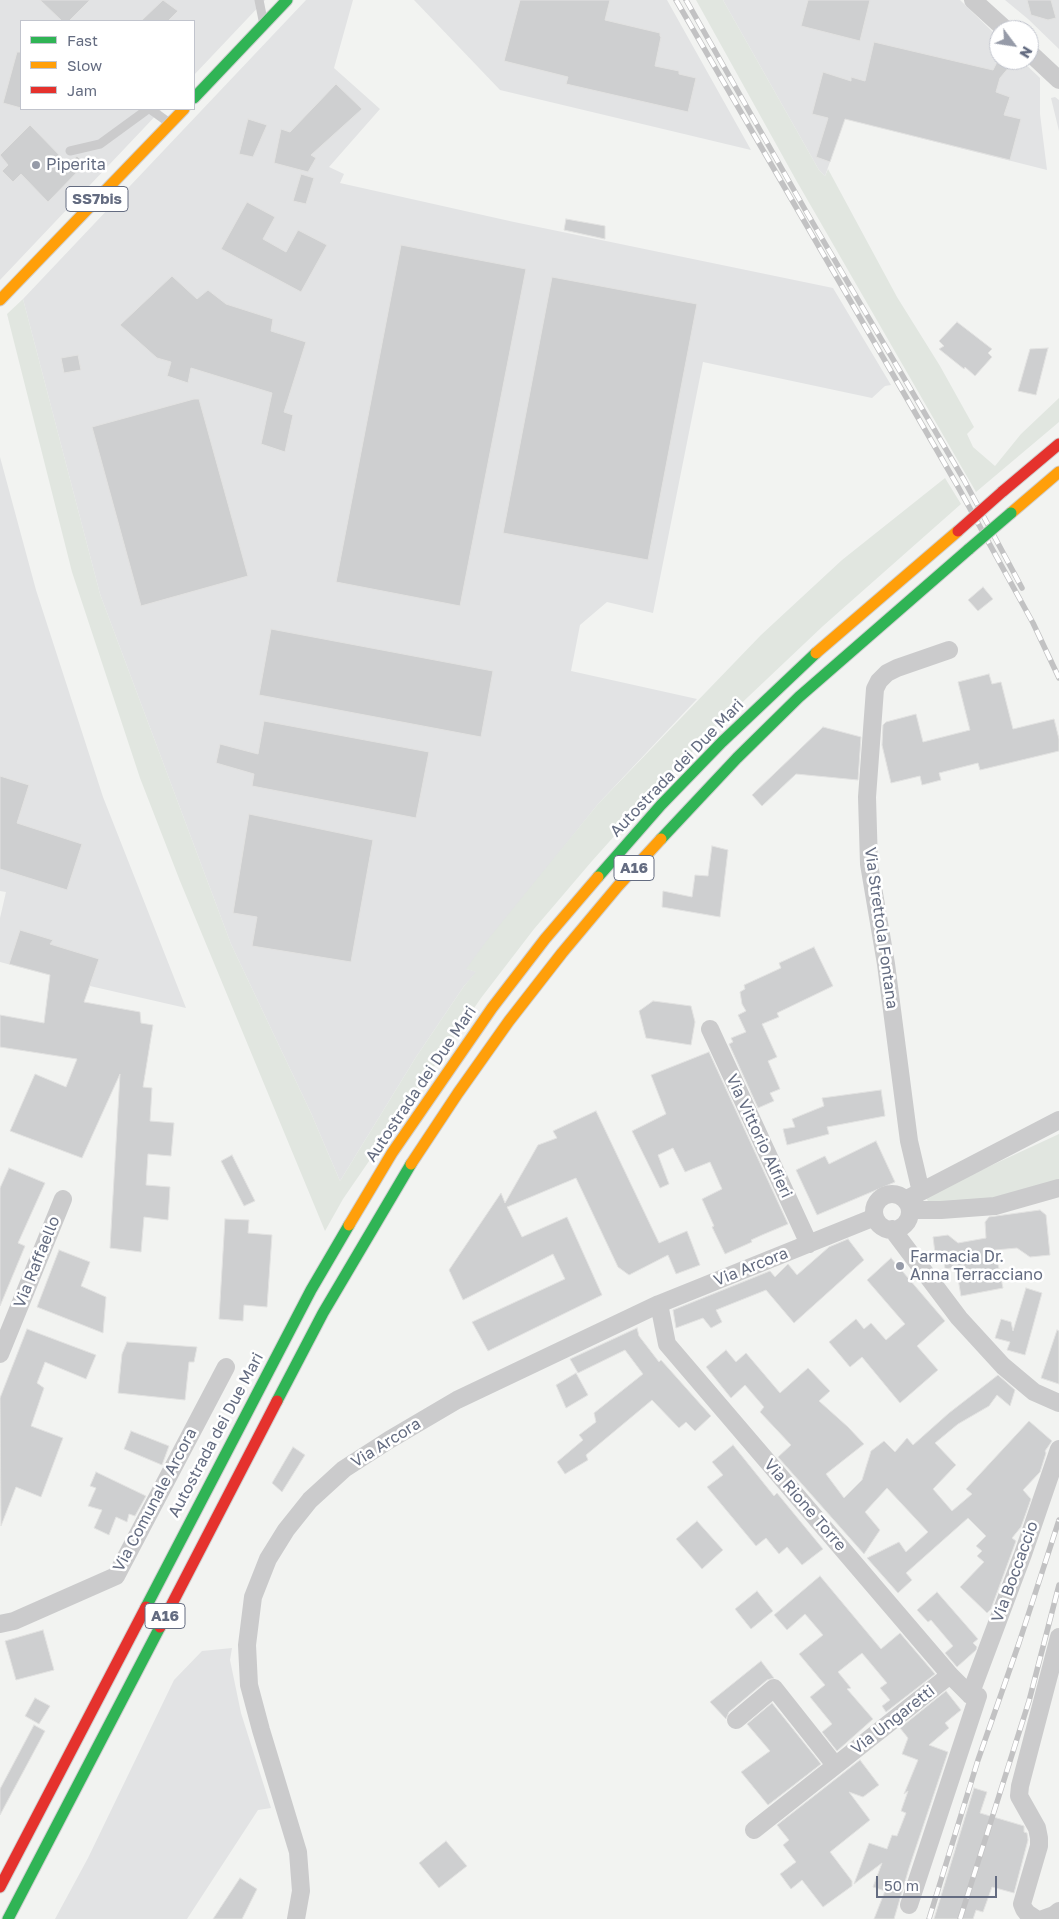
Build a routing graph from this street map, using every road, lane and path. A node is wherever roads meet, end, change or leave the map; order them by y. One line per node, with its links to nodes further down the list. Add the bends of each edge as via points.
1 (260, 0): 5 (lane)
2 (287, 0): 5 (main road)
3 (973, 0): 4 (street)
4 (995, 20)
5 (264, 25): 8 (main road)
6 (1039, 61): 7 (street)
7 (1059, 80)
8 (195, 97)
9 (148, 110): 13 (lane, via 100,144)
10 (150, 110): 12 (lane)
11 (183, 110): 12 (main road, SS7bis)
12 (170, 124): 14 (main road, SS7bis)
13 (70, 151)
14 (0, 300)
15 (1059, 444): 39 (main road, Autostrada dei Due Mari / A16, bridge, via 850,622 722,742 602,871 492,1008 392,1154 311,1290)
16 (1059, 472): 42 (main road, A16, bridge, via 799,697 737,758 618,886 562,953 475,1069 410,1166 323,1313)
17 (948, 650): 21 (street, Via Strettola Fontana, via 897,668 879,681 875,689 867,797 869,864 886,964 909,1141)
18 (710, 1029): 26 (street, Via Vittorio Alfieri)
19 (1059, 1120): 21 (street)
20 (1059, 1188): 23 (street, via 995,1206 941,1210)
21 (921, 1192): 23 (street)
22 (63, 1199): 28 (street, Via Raffaello)
23 (908, 1205): 24 (street, via 895,1194 884,1196 876,1205); 25 (street, via 909,1216 903,1226)
24 (875, 1217): 25 (street, via 882,1226); 26 (street, Via Arcora)
25 (892, 1229): 30 (street, via 959,1318 1003,1366 1034,1392)
26 (809, 1244): 27 (street, Via Arcora)
27 (659, 1304): 34 (street, Via Rione Torre, via 667,1344); 43 (street, Via Arcora, via 457,1400 344,1469 310,1500 268,1559 253,1597 247,1646 249,1685 298,1852 301,1891)
28 (0, 1354)
29 (226, 1367): 32 (street, Via Comunale Arcora, via 116,1576 14,1621)
30 (1059, 1403)
31 (1059, 1449): 35 (street, Via Boccaccio)
32 (0, 1624)
33 (1059, 1637): 44 (street, via 1020,1786 1020,1796 1039,1838 1022,1904)
34 (950, 1675): 35 (street, Via Rione Torre); 37 (street, Via Ungaretti)
35 (970, 1694): 40 (street, via 978,1696)
36 (736, 1720): 37 (street, Via Ungaretti, via 774,1688)
37 (835, 1765): 38 (street, Via Ungaretti)
38 (754, 1830)
39 (0, 1887)
40 (909, 1906)
41 (1059, 1911): 45 (street)
42 (8, 1919)
43 (296, 1919)
44 (1036, 1919)
45 (1043, 1919)

